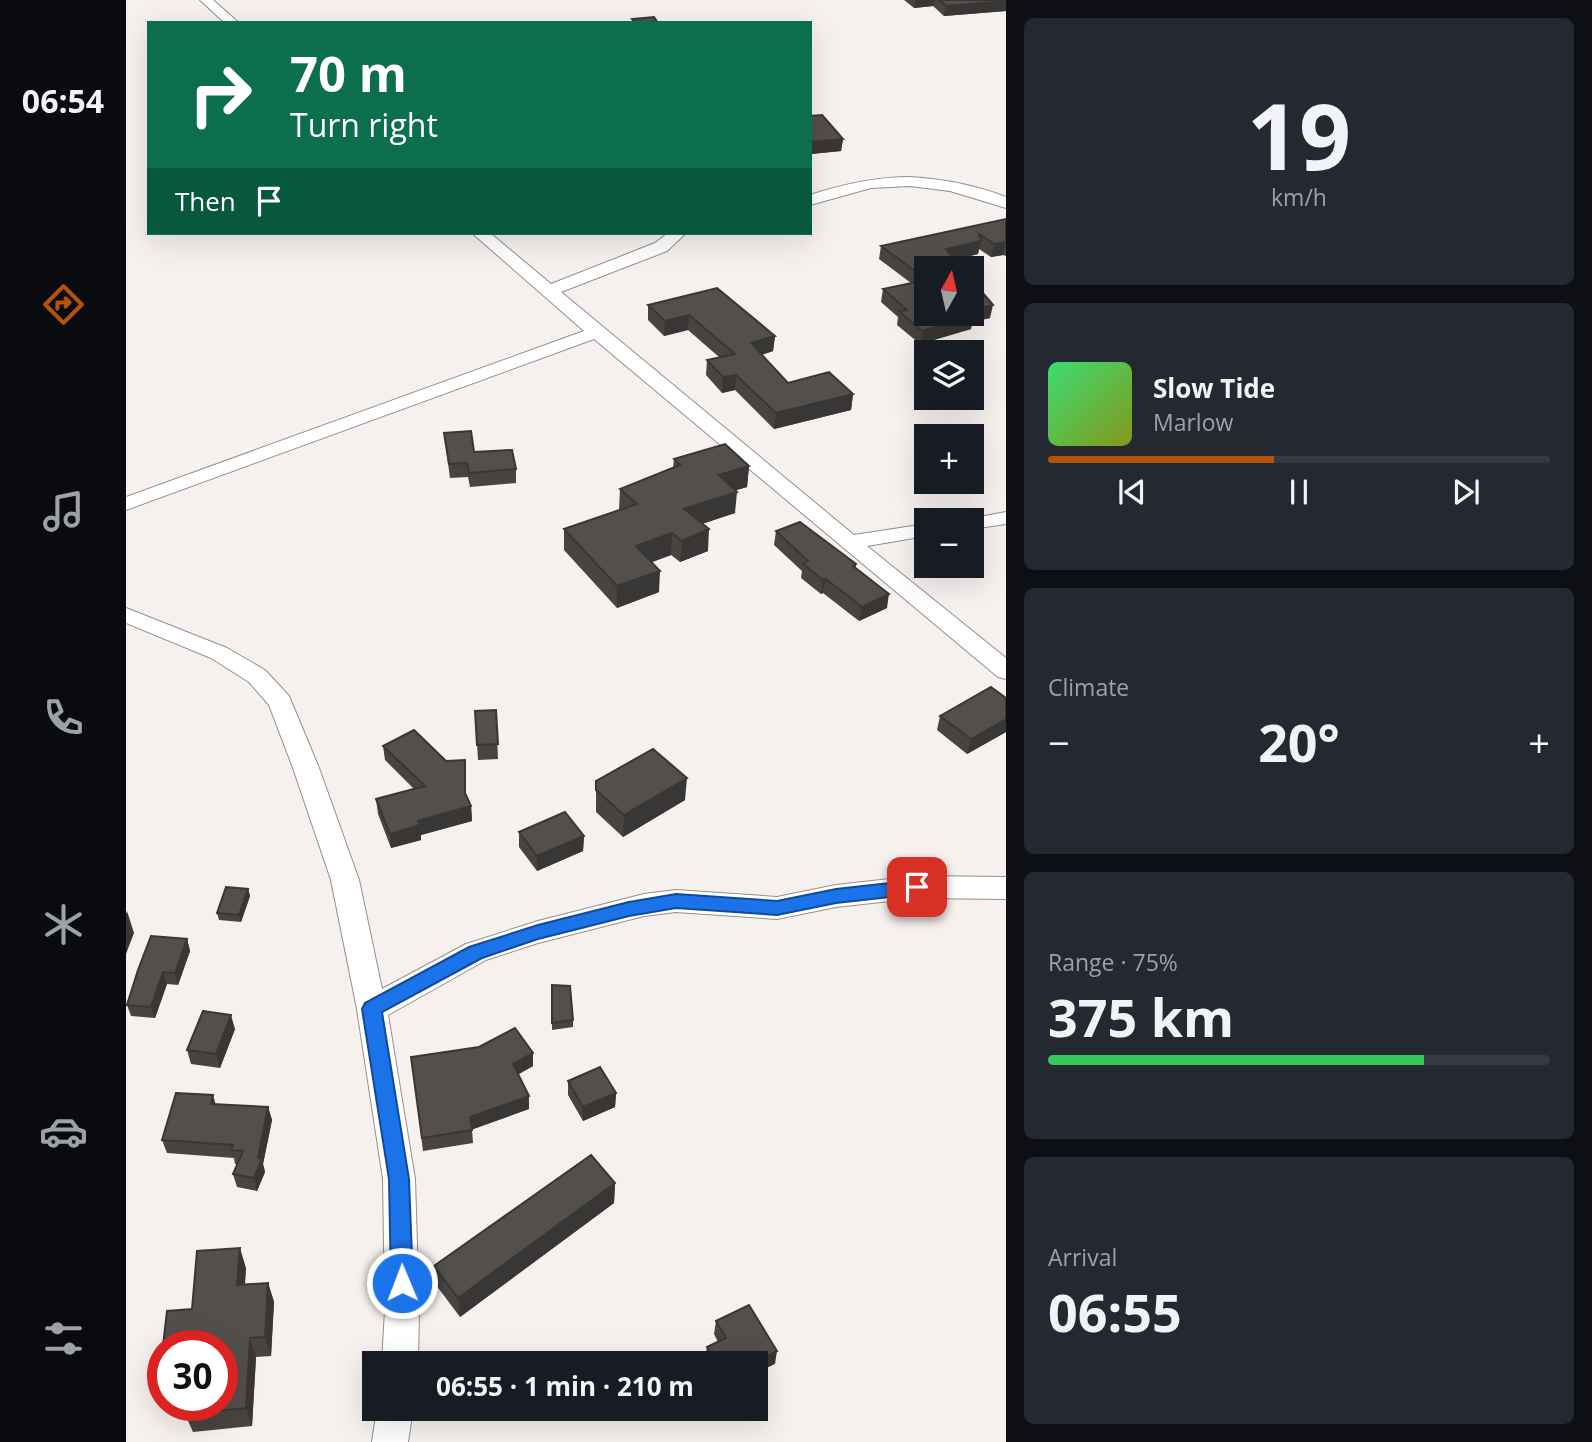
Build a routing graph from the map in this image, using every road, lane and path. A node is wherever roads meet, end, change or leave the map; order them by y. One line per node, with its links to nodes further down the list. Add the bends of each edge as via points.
1 (225, 0): 2 (street)
2 (208, 2): 3 (street)
3 (231, 21)
4 (812, 199): 5 (street, via 861,185 909,183 983,193)
5 (1006, 203)
6 (482, 235): 8 (street)
7 (676, 235): 8 (street, via 662,247)
8 (549, 291): 9 (street)
9 (597, 332): 10 (street); 14 (street)
10 (126, 504)
11 (1006, 518): 12 (street)
12 (984, 521)
13 (914, 532): 14 (street)
14 (849, 542): 16 (street)
15 (126, 615): 18 (street, via 235,660 280,702 345,880)
16 (1006, 671)
17 (1006, 888): 18 (street, via 917,887 777,908 676,901 644,905 476,953)
18 (372, 1009): 19 (street, via 399,1179)
19 (400, 1351)
20 (393, 1421): 21 (street)
21 (390, 1442)

